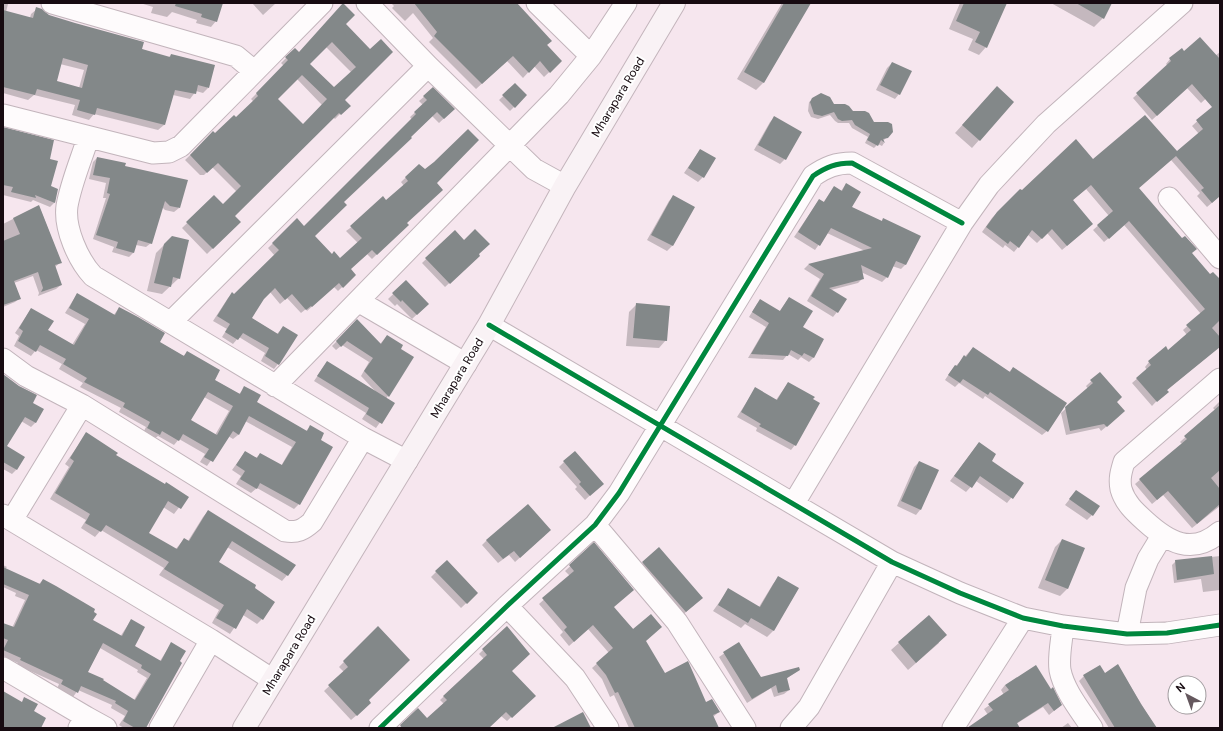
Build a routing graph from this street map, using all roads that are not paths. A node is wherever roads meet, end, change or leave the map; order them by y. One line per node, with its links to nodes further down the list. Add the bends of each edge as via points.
1 (52, 3): 10 (street, via 236,56)
2 (322, 3): 10 (street)
3 (368, 3): 9 (street)
4 (536, 3): 8 (street)
5 (626, 3): 8 (street)
6 (674, 3): 14 (main road, Mharapara Road)
7 (1182, 3): 16 (street, via 1046,124 989,185)
8 (591, 56): 13 (street, via 559,95)
9 (428, 66): 13 (street); 19 (street)
10 (254, 70): 12 (street, via 181,146 169,152 153,153)
11 (3, 115): 12 (street)
12 (88, 138): 19 (street, via 67,206 67,220 77,252 93,276)
13 (510, 146): 14 (street, via 534,169); 18 (street)
14 (565, 186): 20 (main road, Mharapara Road)
15 (1169, 198): 17 (street)
16 (962, 223): 26 (street, via 852,163 838,163 813,176); 29 (street)
17 (1220, 258)
18 (358, 301): 22 (street); 24 (street)
19 (171, 322): 24 (street)
20 (490, 325): 22 (main road, Mharapara Road); 26 (street)
21 (3, 359): 25 (street, via 26,376)
22 (466, 364): 28 (main road, Mharapara Road)
23 (1220, 378): 33 (street, via 1124,462 1120,477 1122,490 1130,508)
24 (275, 386): 27 (street)
25 (82, 405): 27 (street, via 285,531 295,532 312,522); 30 (street)
26 (661, 424): 29 (street); 31 (street, via 620,493)
27 (363, 438): 28 (street)
28 (408, 461): 42 (main road, Mharapara Road)
29 (794, 504): 34 (street)
30 (7, 518): 40 (street)
31 (595, 525): 35 (street); 49 (street, via 677,622)
32 (1220, 532): 33 (street, via 1204,542 1190,545 1174,542)
33 (1162, 536): 39 (street, via 1148,559 1136,588)
34 (892, 562): 36 (street); 50 (street, via 809,707)
35 (507, 606): 47 (street); 48 (street, via 574,678)
36 (1023, 618): 38 (street); 51 (street)
37 (1220, 625): 39 (street, via 1167,633)
38 (1063, 626): 39 (street); 52 (street, via 1060,670 1065,684)
39 (1127, 634)
40 (211, 640): 42 (street); 45 (street)
41 (3, 668): 43 (street)
42 (273, 680): 46 (main road, Mharapara Road)
43 (83, 722): 44 (street)
44 (106, 728)
45 (160, 728)
46 (244, 728)
47 (380, 728)
48 (608, 728)
49 (745, 728)
50 (791, 728)
51 (953, 728)
52 (1092, 728)

